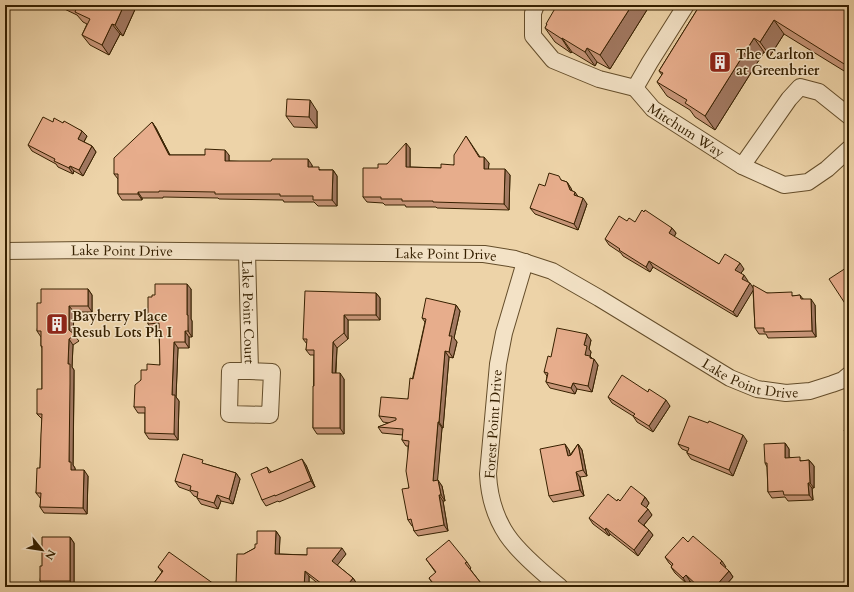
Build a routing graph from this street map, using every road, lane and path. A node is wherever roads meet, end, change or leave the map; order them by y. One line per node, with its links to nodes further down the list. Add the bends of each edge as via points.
1 (536, 5): 3 (street, via 533,12 533,36 553,60 599,79)
2 (686, 5): 3 (street)
3 (635, 88): 6 (street, Mitchum Way, via 653,109)
4 (849, 116): 6 (street, via 819,92 800,87)
5 (849, 149): 6 (street, Mitchum Way, via 808,182 784,185)
6 (742, 166)
7 (5, 251): 8 (street, Lake Point Drive)
8 (247, 252): 9 (street, Lake Point Drive, via 484,254); 10 (street, Lake Point Court)
9 (525, 262): 11 (street, Lake Point Drive, via 552,271 730,378 756,389 786,394 810,391); 12 (street, Forest Point Drive, via 504,333 498,364 488,487 507,536)
10 (250, 371)
11 (849, 376)
12 (560, 587)

